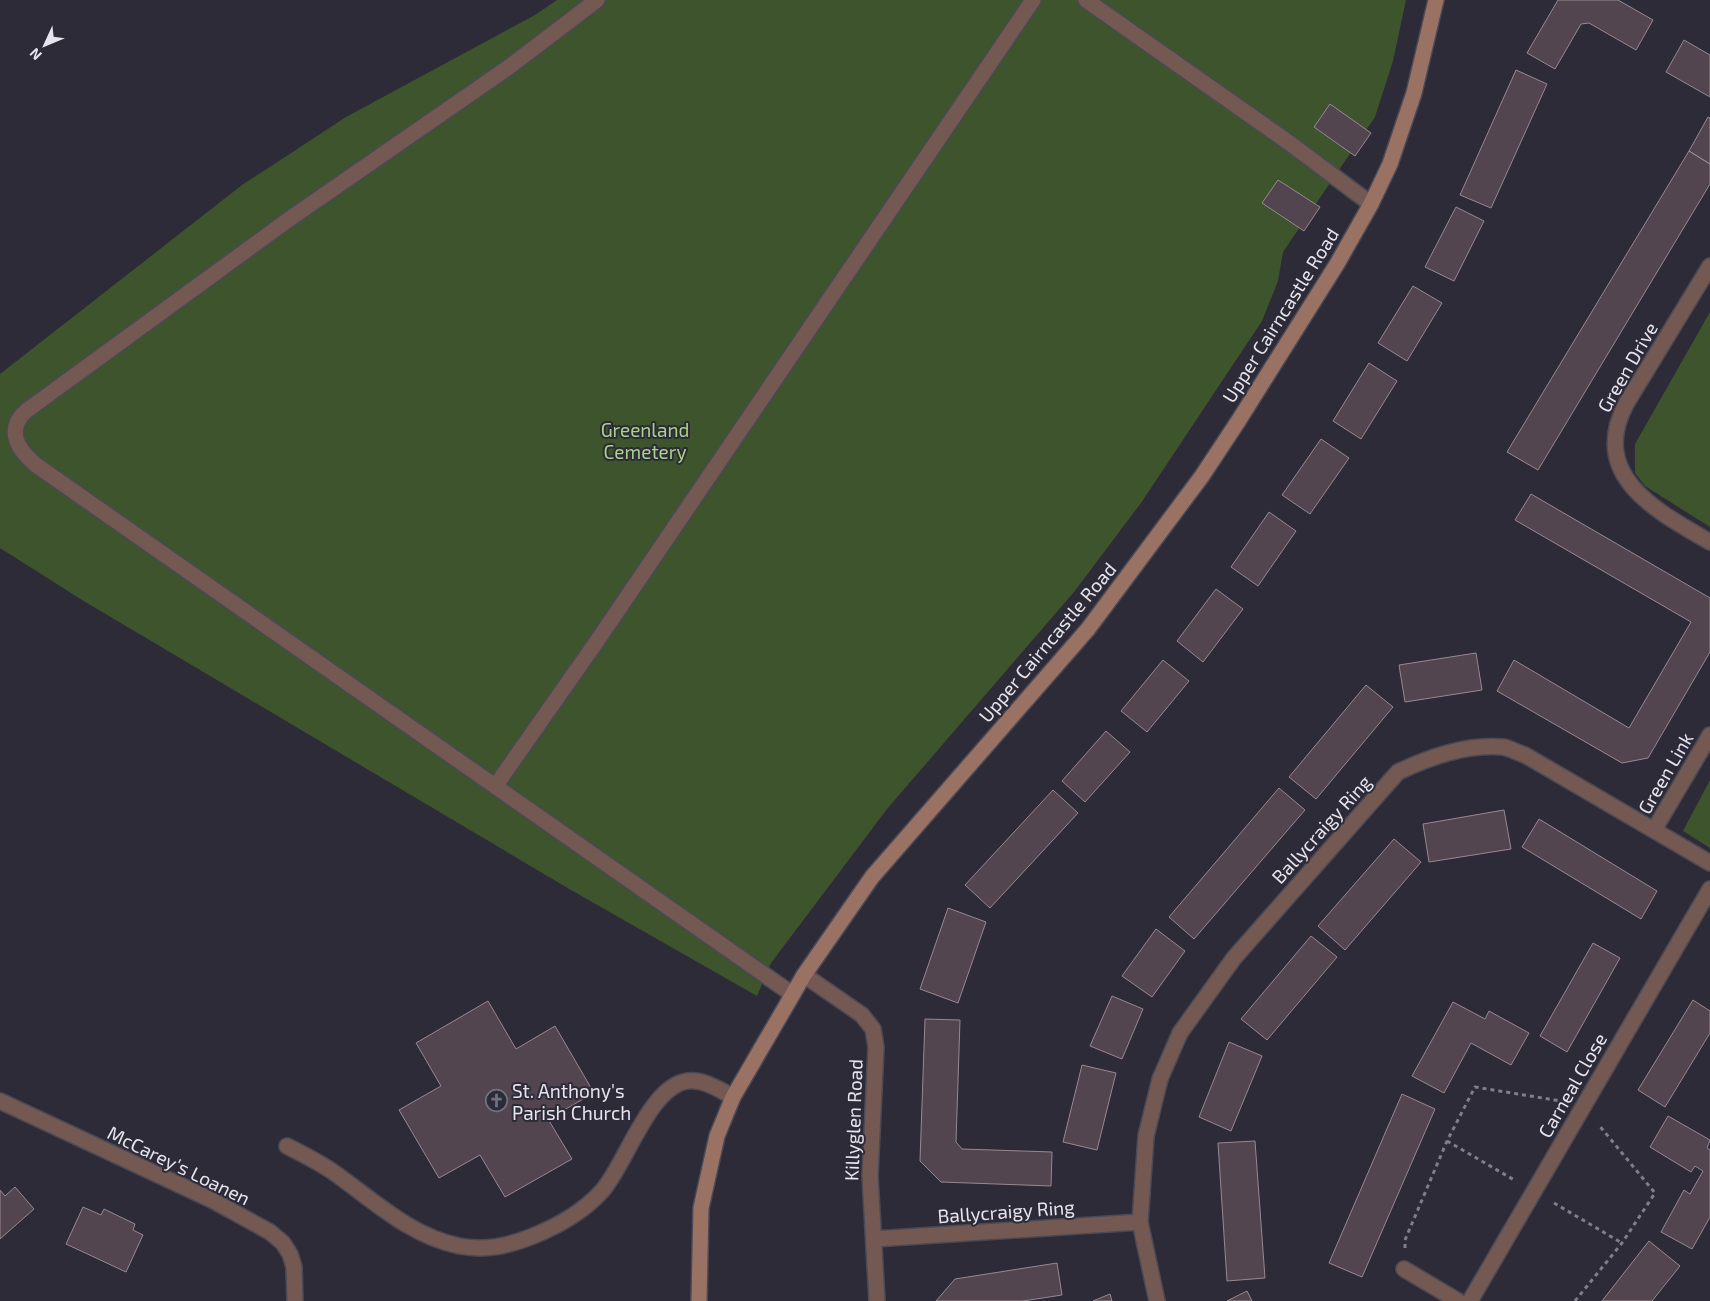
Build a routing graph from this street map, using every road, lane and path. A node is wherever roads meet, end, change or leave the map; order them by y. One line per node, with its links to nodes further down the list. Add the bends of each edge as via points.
1 (597, 0): 9 (street, via 509,67 288,220 26,410 15,428 21,450 36,465)
2 (1033, 0): 9 (street)
3 (1086, 0): 5 (street)
4 (1436, 0): 5 (street, Upper Cairncastle Road, via 1406,123)
5 (1371, 204): 13 (street, Upper Cairncastle Road, via 1202,476 1088,629 872,877)
6 (1710, 266): 7 (street, Green Drive, via 1626,404 1616,424 1615,438 1622,470 1637,493 1654,508)
7 (1710, 542)
8 (1710, 735): 10 (street, Green Link)
9 (496, 785): 14 (street)
10 (1654, 830): 11 (street, Ballycraigy Ring); 18 (street, Ballycraigy Ring, via 1525,755 1505,747 1474,748 1430,757 1398,772 1234,958 1180,1033 1160,1078 1146,1136)
11 (1710, 863)
12 (1710, 889): 26 (street, Carneal Close)
13 (804, 975): 14 (street, Upper Cairncastle Road); 19 (street, Killyglen Road, via 862,1015 874,1034 876,1059 870,1176)
14 (792, 994): 15 (street, Upper Cairncastle Road)
15 (733, 1097): 17 (street, via 701,1082 687,1081 675,1085 650,1111 614,1176 588,1205 539,1234 494,1248 460,1246 423,1234 323,1165); 22 (street, Upper Cairncastle Road, via 717,1136 700,1208)
16 (0, 1101): 21 (street, McCarey's Loanen, via 212,1200 270,1232 283,1242 290,1254)
17 (287, 1146)
18 (1140, 1222): 19 (street, Ballycraigy Ring); 24 (street, Ballycraigy Ring)
19 (874, 1239): 23 (street, Killyglen Road)
20 (1404, 1269): 25 (street)
21 (296, 1301)
22 (700, 1301)
23 (877, 1301)
24 (1156, 1301)
25 (1458, 1301)
26 (1470, 1301)

